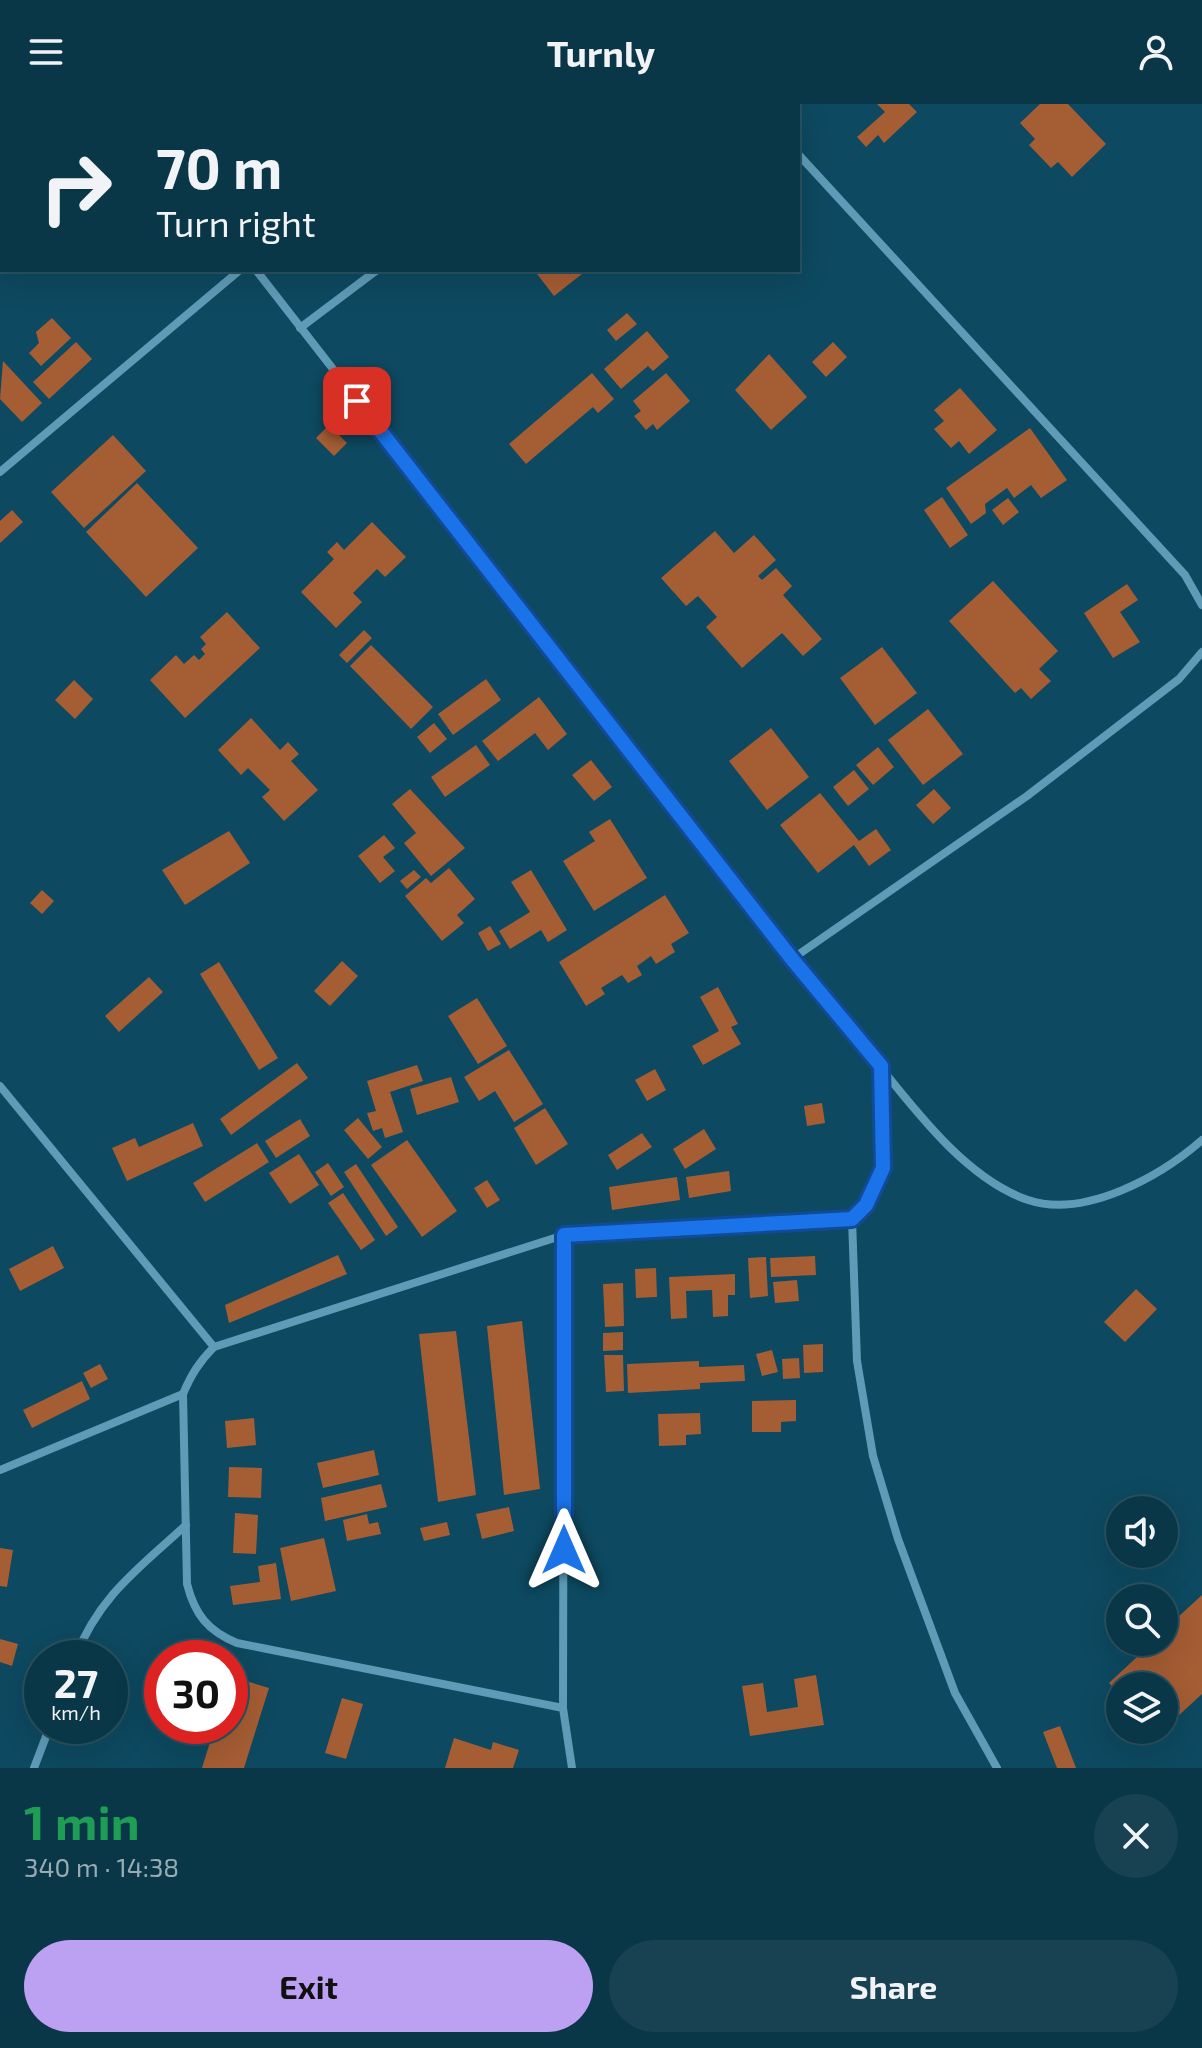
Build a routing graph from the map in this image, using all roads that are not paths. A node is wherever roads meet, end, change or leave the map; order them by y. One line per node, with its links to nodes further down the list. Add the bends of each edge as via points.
1 (800, 156): 7 (street, via 1185,575)
2 (238, 272): 6 (street)
3 (258, 272): 5 (street)
4 (374, 272): 5 (street)
5 (300, 328): 9 (street)
6 (0, 472)
7 (1202, 605)
8 (1202, 652): 9 (street, via 1179,679 1027,796)
9 (792, 959): 10 (street)
10 (881, 1066): 12 (street, via 974,1170 1031,1201 1060,1203 1130,1188 1163,1171); 13 (street, via 883,1168 866,1205)
11 (0, 1086): 15 (street)
12 (1202, 1140)
13 (852, 1219): 14 (street); 24 (street, via 857,1361 873,1456 955,1693)
14 (564, 1235): 15 (street); 20 (street)
15 (214, 1347): 16 (street, via 198,1362)
16 (183, 1394): 17 (street); 18 (street)
17 (0, 1470)
18 (186, 1525): 19 (street, via 109,1596); 20 (street, via 192,1602 204,1624 217,1634 237,1643)
19 (83, 1640)
20 (563, 1708): 23 (street)
21 (43, 1744): 22 (street)
22 (34, 1768)
23 (572, 1768)
24 (997, 1768)

